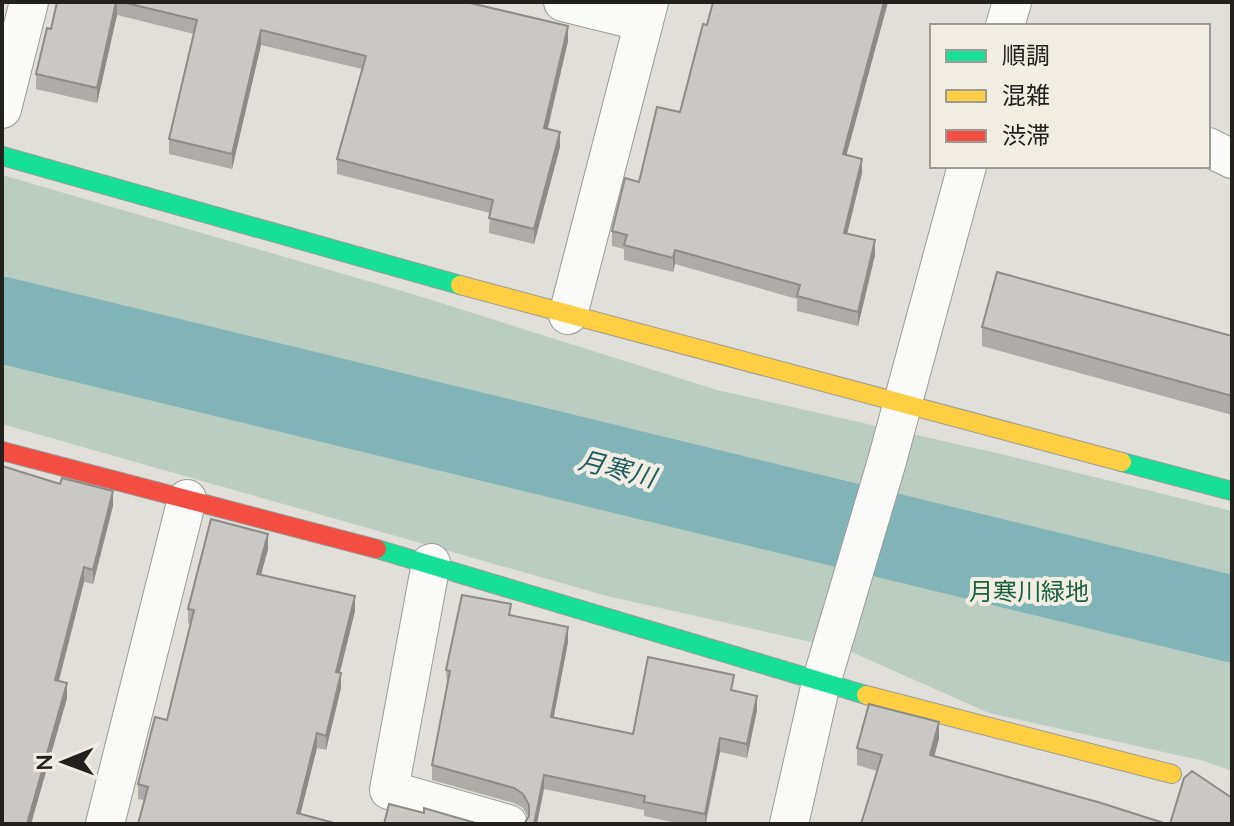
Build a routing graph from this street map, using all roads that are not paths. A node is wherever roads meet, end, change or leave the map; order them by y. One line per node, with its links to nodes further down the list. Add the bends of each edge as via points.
1 (29, 2): 6 (street)
2 (563, 2): 4 (street)
3 (1012, 2): 5 (street)
4 (646, 12): 11 (street)
5 (1006, 24)
6 (2, 109)
7 (1210, 148): 9 (street)
8 (2, 156): 11 (street)
9 (1232, 159)
10 (966, 168): 12 (street)
11 (568, 315): 12 (street)
12 (903, 404): 14 (street); 17 (street)
13 (2, 451): 15 (street)
14 (1232, 491)
15 (187, 499): 16 (street); 19 (street)
16 (431, 563): 17 (street); 20 (street, via 389,790)
17 (821, 683): 18 (street); 21 (street)
18 (1172, 774)
19 (105, 824)
20 (508, 824)
21 (789, 824)

